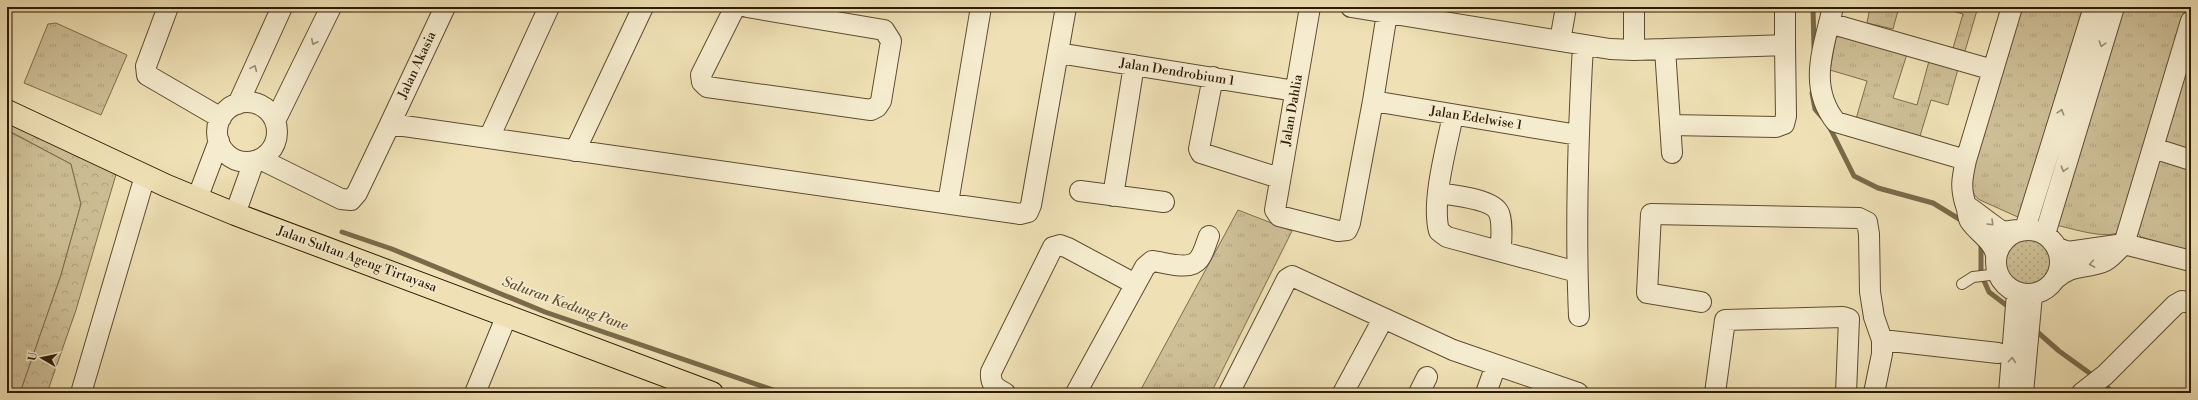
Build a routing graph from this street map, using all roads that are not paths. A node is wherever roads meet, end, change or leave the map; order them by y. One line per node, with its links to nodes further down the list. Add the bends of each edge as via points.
1 (168, 7): 37 (street, via 146,66 147,75)
2 (282, 7): 34 (street, one-way to 2)
3 (331, 7): 38 (street, one-way to 38)
4 (445, 7): 39 (street, Jalan Akasia)
5 (550, 7): 42 (street)
6 (643, 7): 45 (street)
7 (735, 7): 8 (street, via 701,75 702,82 707,87 871,110 877,107 881,101 891,41 884,30)
8 (747, 7)
9 (981, 7): 57 (street)
10 (1066, 7): 27 (street)
11 (1310, 7): 32 (street, Jalan Dahlia)
12 (1351, 7): 19 (street)
13 (1566, 7): 22 (street)
14 (1634, 7): 26 (street)
15 (1784, 7): 24 (street)
16 (2012, 7): 30 (street)
17 (2094, 7): 60 (street, one-way to 17)
18 (2114, 7): 62 (street, one-way to 62)
19 (1387, 9): 22 (street); 33 (street)
20 (1831, 15): 30 (street); 48 (street, via 1819,70 1820,91 1826,111 1836,122)
21 (2191, 21): 28 (street)
22 (1560, 41): 23 (street)
23 (1583, 45): 26 (street); 41 (street)
24 (1785, 45): 25 (street); 40 (street, via 1784,124 1776,127)
25 (1665, 49): 26 (street); 40 (street)
26 (1634, 50)
27 (1058, 53): 29 (street, Jalan Dendrobium 1); 57 (street, via 1028,212 1020,214)
28 (2185, 62): 44 (street)
29 (1134, 65): 31 (street, Jalan Dendrobium 1); 55 (street)
30 (1993, 70): 48 (street)
31 (1213, 77): 32 (street, Jalan Dendrobium 1); 51 (street, via 1199,149 1201,153)
32 (1295, 91): 51 (street, Jalan Dahlia)
33 (1373, 101): 36 (street, Jalan Edelwise 1); 51 (street, Jalan Dahlia, via 1347,230 1338,231 1276,214)
34 (238, 104): 37 (street); 38 (street, via 248,102 260,105 269,111)
35 (7, 111): 50 (main road, Jalan Sultan Ageng Tirtayasa)
36 (1453, 115): 41 (street, Jalan Edelwise 1); 54 (street)
37 (221, 118): 43 (street)
38 (275, 121): 47 (street, via 275,143 269,152)
39 (390, 124): 42 (street); 47 (street, Jalan Akasia, via 357,193 351,200 341,199)
40 (1670, 125): 46 (street)
41 (1578, 135): 67 (street)
42 (489, 138): 45 (street)
43 (219, 141): 47 (street, via 224,151 233,158 243,162); 53 (street)
44 (2153, 148): 49 (street); 63 (street)
45 (575, 151): 57 (street)
46 (1672, 153)
47 (257, 160): 59 (street)
48 (1966, 160): 58 (street, via 1961,185 1962,197)
49 (2191, 160)
50 (145, 176): 53 (main road, Jalan Sultan Ageng Tirtayasa); 82 (street)
51 (1279, 178)
52 (1080, 191): 55 (street)
53 (198, 193): 59 (main road, Jalan Sultan Ageng Tirtayasa)
54 (1438, 193): 64 (street, via 1495,206 1500,214); 64 (street, via 1435,219 1439,231 1447,237)
55 (1113, 196): 56 (street)
56 (1164, 202)
57 (948, 203)
58 (1967, 206): 60 (street, one-way to 60, via 1978,212 1996,229); 66 (street, via 1969,219 1994,247)
59 (237, 210): 74 (main road, Jalan Sultan Ageng Tirtayasa)
60 (2022, 230): 62 (street, via 2030,229); 66 (street, via 2008,236 2000,244)
61 (1209, 236): 69 (street, via 1199,260 1193,264 1186,266 1152,261 1145,267)
62 (2051, 241): 63 (street, via 2068,252); 68 (street, via 2060,260 2059,271)
63 (2124, 244): 65 (street); 68 (street, one-way to 68, via 2104,262 2064,271)
64 (1501, 250): 67 (street)
65 (2191, 261)
66 (1993, 268): 70 (lane); 72 (street, via 2007,287)
67 (1577, 272): 75 (street)
68 (2054, 280): 72 (street, via 2047,288)
69 (1135, 284): 85 (street, via 1068,248 1060,245 1053,247 991,372 995,388); 86 (street)
70 (1962, 284)
71 (1701, 302): 78 (street, via 1647,293 1651,214 1859,218 1867,222 1870,292 1874,317)
72 (2024, 302): 77 (street)
73 (2191, 303): 81 (street, via 2182,302 2175,305)
74 (507, 315): 83 (street); 84 (main road, Jalan Sultan Ageng Tirtayasa)
75 (1579, 316)
76 (1383, 319): 80 (street, via 1452,350); 87 (street, via 1292,276 1286,279); 88 (street)
77 (2021, 329): 94 (street, one-way to 77); 95 (street)
78 (1882, 340): 79 (street); 93 (street, via 1882,354)
79 (1998, 353)
80 (1496, 365): 89 (street); 90 (street)
81 (2094, 384)
82 (81, 393)
83 (475, 393)
84 (712, 393)
85 (1005, 393)
86 (1076, 393)
87 (1229, 393)
88 (1343, 393)
89 (1486, 393)
90 (1578, 393)
91 (1715, 393): 92 (street, via 1726,320 1843,317 1848,319)
92 (1846, 393)
93 (1874, 393)
94 (2009, 393)
95 (2023, 393)

